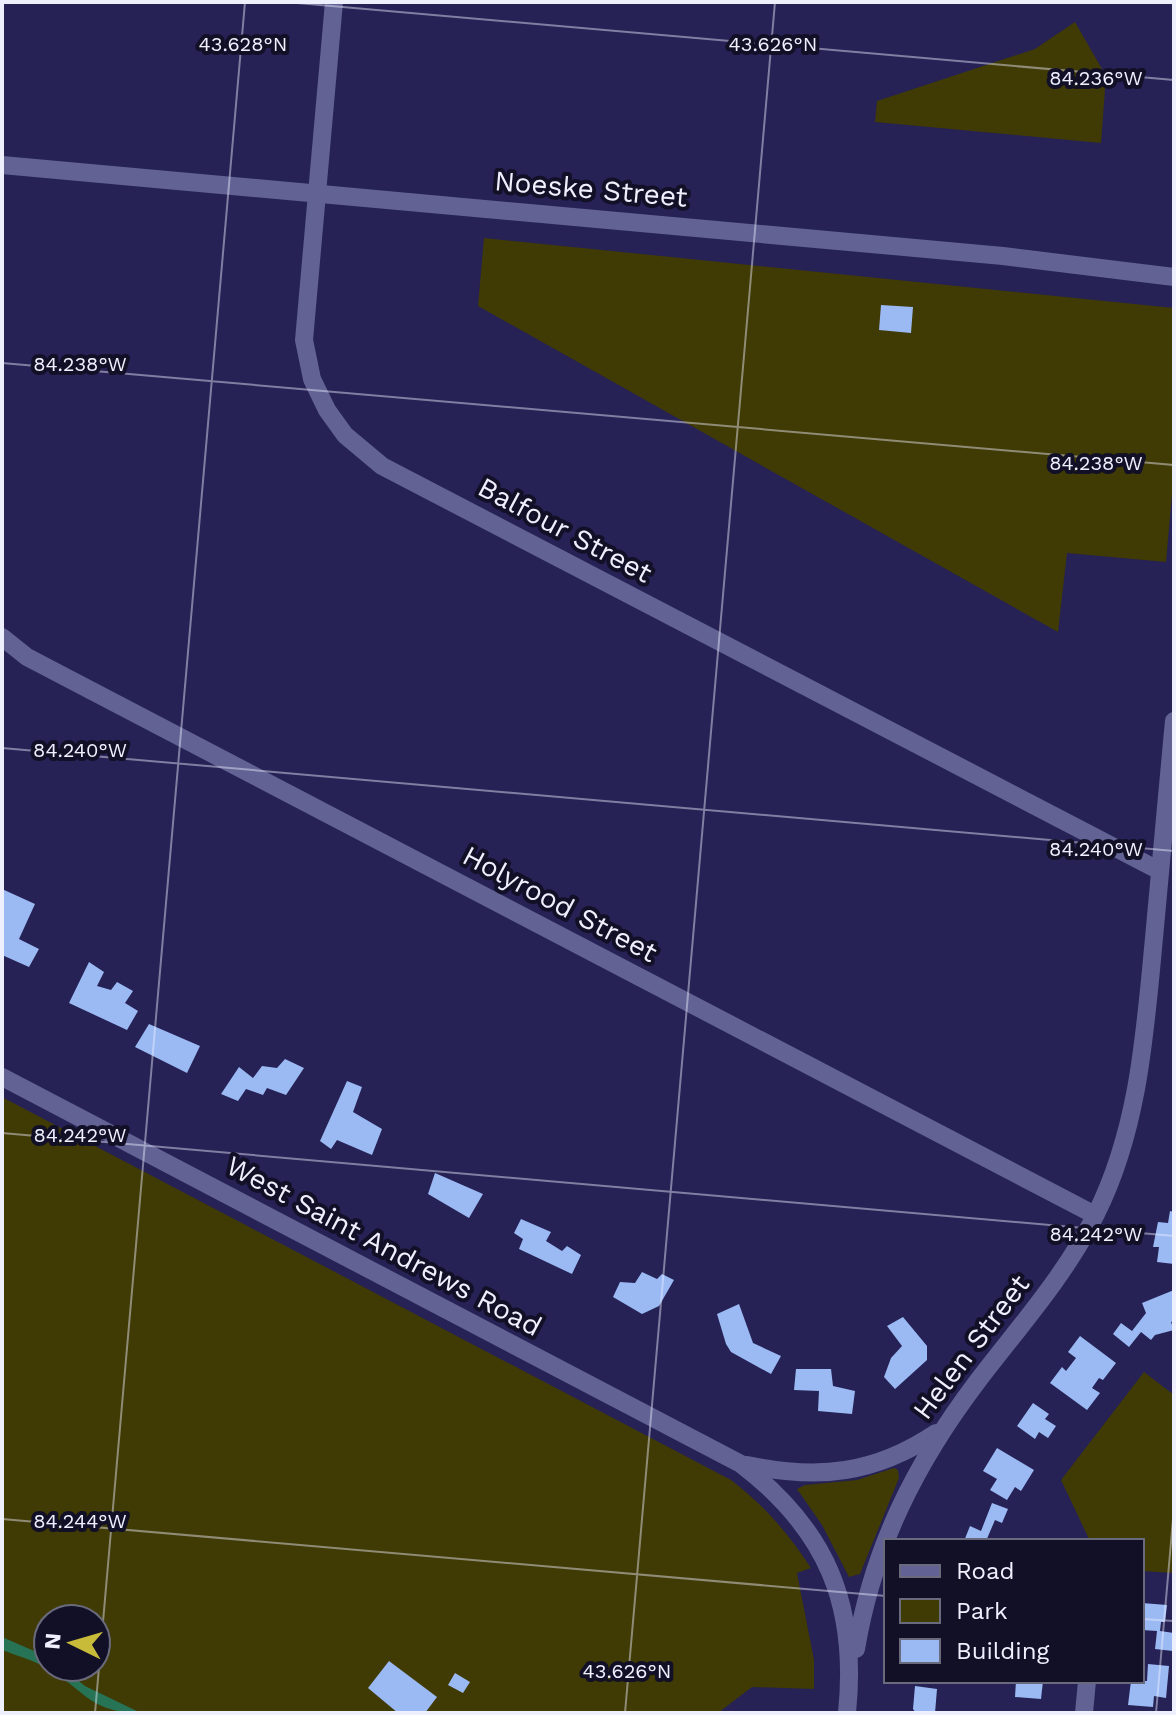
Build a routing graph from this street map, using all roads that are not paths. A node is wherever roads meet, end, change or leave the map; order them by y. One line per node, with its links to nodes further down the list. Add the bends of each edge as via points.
1 (334, 2): 3 (street, Balfour Street)
2 (2, 165): 3 (street, Noeske Street)
3 (316, 192): 4 (street, Noeske Street, via 1003,256); 7 (street, Balfour Street, via 304,315 308,363 327,410 367,456)
4 (1174, 277)
5 (2, 637): 9 (street, Holyrood Street, via 41,665)
6 (1174, 721): 7 (street, Helen Street)
7 (1160, 871): 9 (street, Helen Street, via 1139,1077 1115,1170)
8 (2, 1077): 11 (street, West Saint Andrews Road)
9 (1095, 1215): 10 (street, Helen Street, via 1066,1265)
10 (944, 1428): 11 (street, West Saint Andrews Road, via 897,1456 839,1472 790,1474); 12 (street, Helen Street, via 913,1475)
11 (741, 1464): 14 (street, West Saint Andrews Road, via 793,1509 823,1552 838,1590)
12 (884, 1539)
13 (884, 1540): 14 (street, Helen Street)
14 (851, 1676): 16 (street, West Saint Andrews Road)
15 (1087, 1683): 17 (street)
16 (847, 1713)
17 (1084, 1713)

